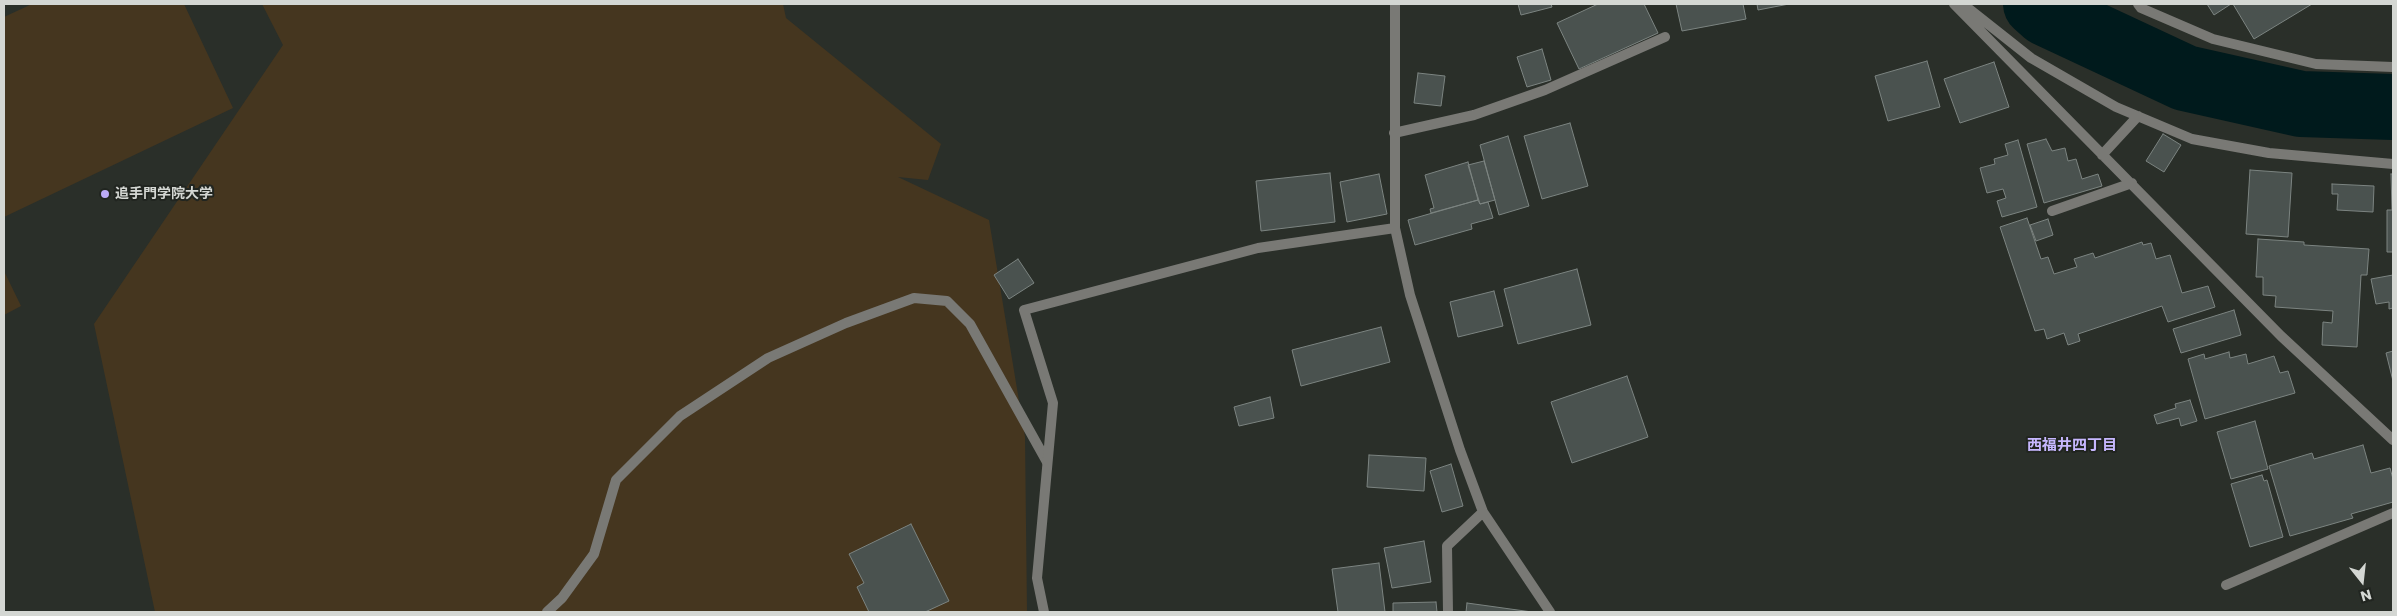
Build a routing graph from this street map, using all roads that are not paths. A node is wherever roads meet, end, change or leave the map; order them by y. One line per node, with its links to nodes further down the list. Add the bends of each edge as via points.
1 (1395, 4): 8 (street)
2 (1954, 4): 9 (street)
3 (1962, 4): 7 (street, via 2030,58)
4 (2138, 4): 6 (street, via 2213,39 2316,64)
5 (1665, 37): 8 (street, via 1545,90 1483,112)
6 (2393, 67)
7 (2138, 116): 9 (street); 10 (street, via 2192,139 2269,154)
8 (1394, 133): 13 (street)
9 (2102, 155): 11 (street)
10 (2393, 164)
11 (2132, 183): 12 (street); 14 (street, via 2281,336)
12 (2052, 211)
13 (1395, 228): 15 (street, via 1258,248 1024,310 1053,403); 16 (street, via 1410,294)
14 (2393, 440)
15 (1047, 462): 19 (street, via 970,324 948,301 914,298 846,323 768,358 680,416 616,480 594,554 562,598); 20 (street, via 1036,578)
16 (1483, 512): 21 (street, via 1447,546); 22 (street)
17 (2393, 513): 18 (street)
18 (2226, 585)
19 (547, 612)
20 (1044, 612)
21 (1448, 612)
22 (1550, 612)

